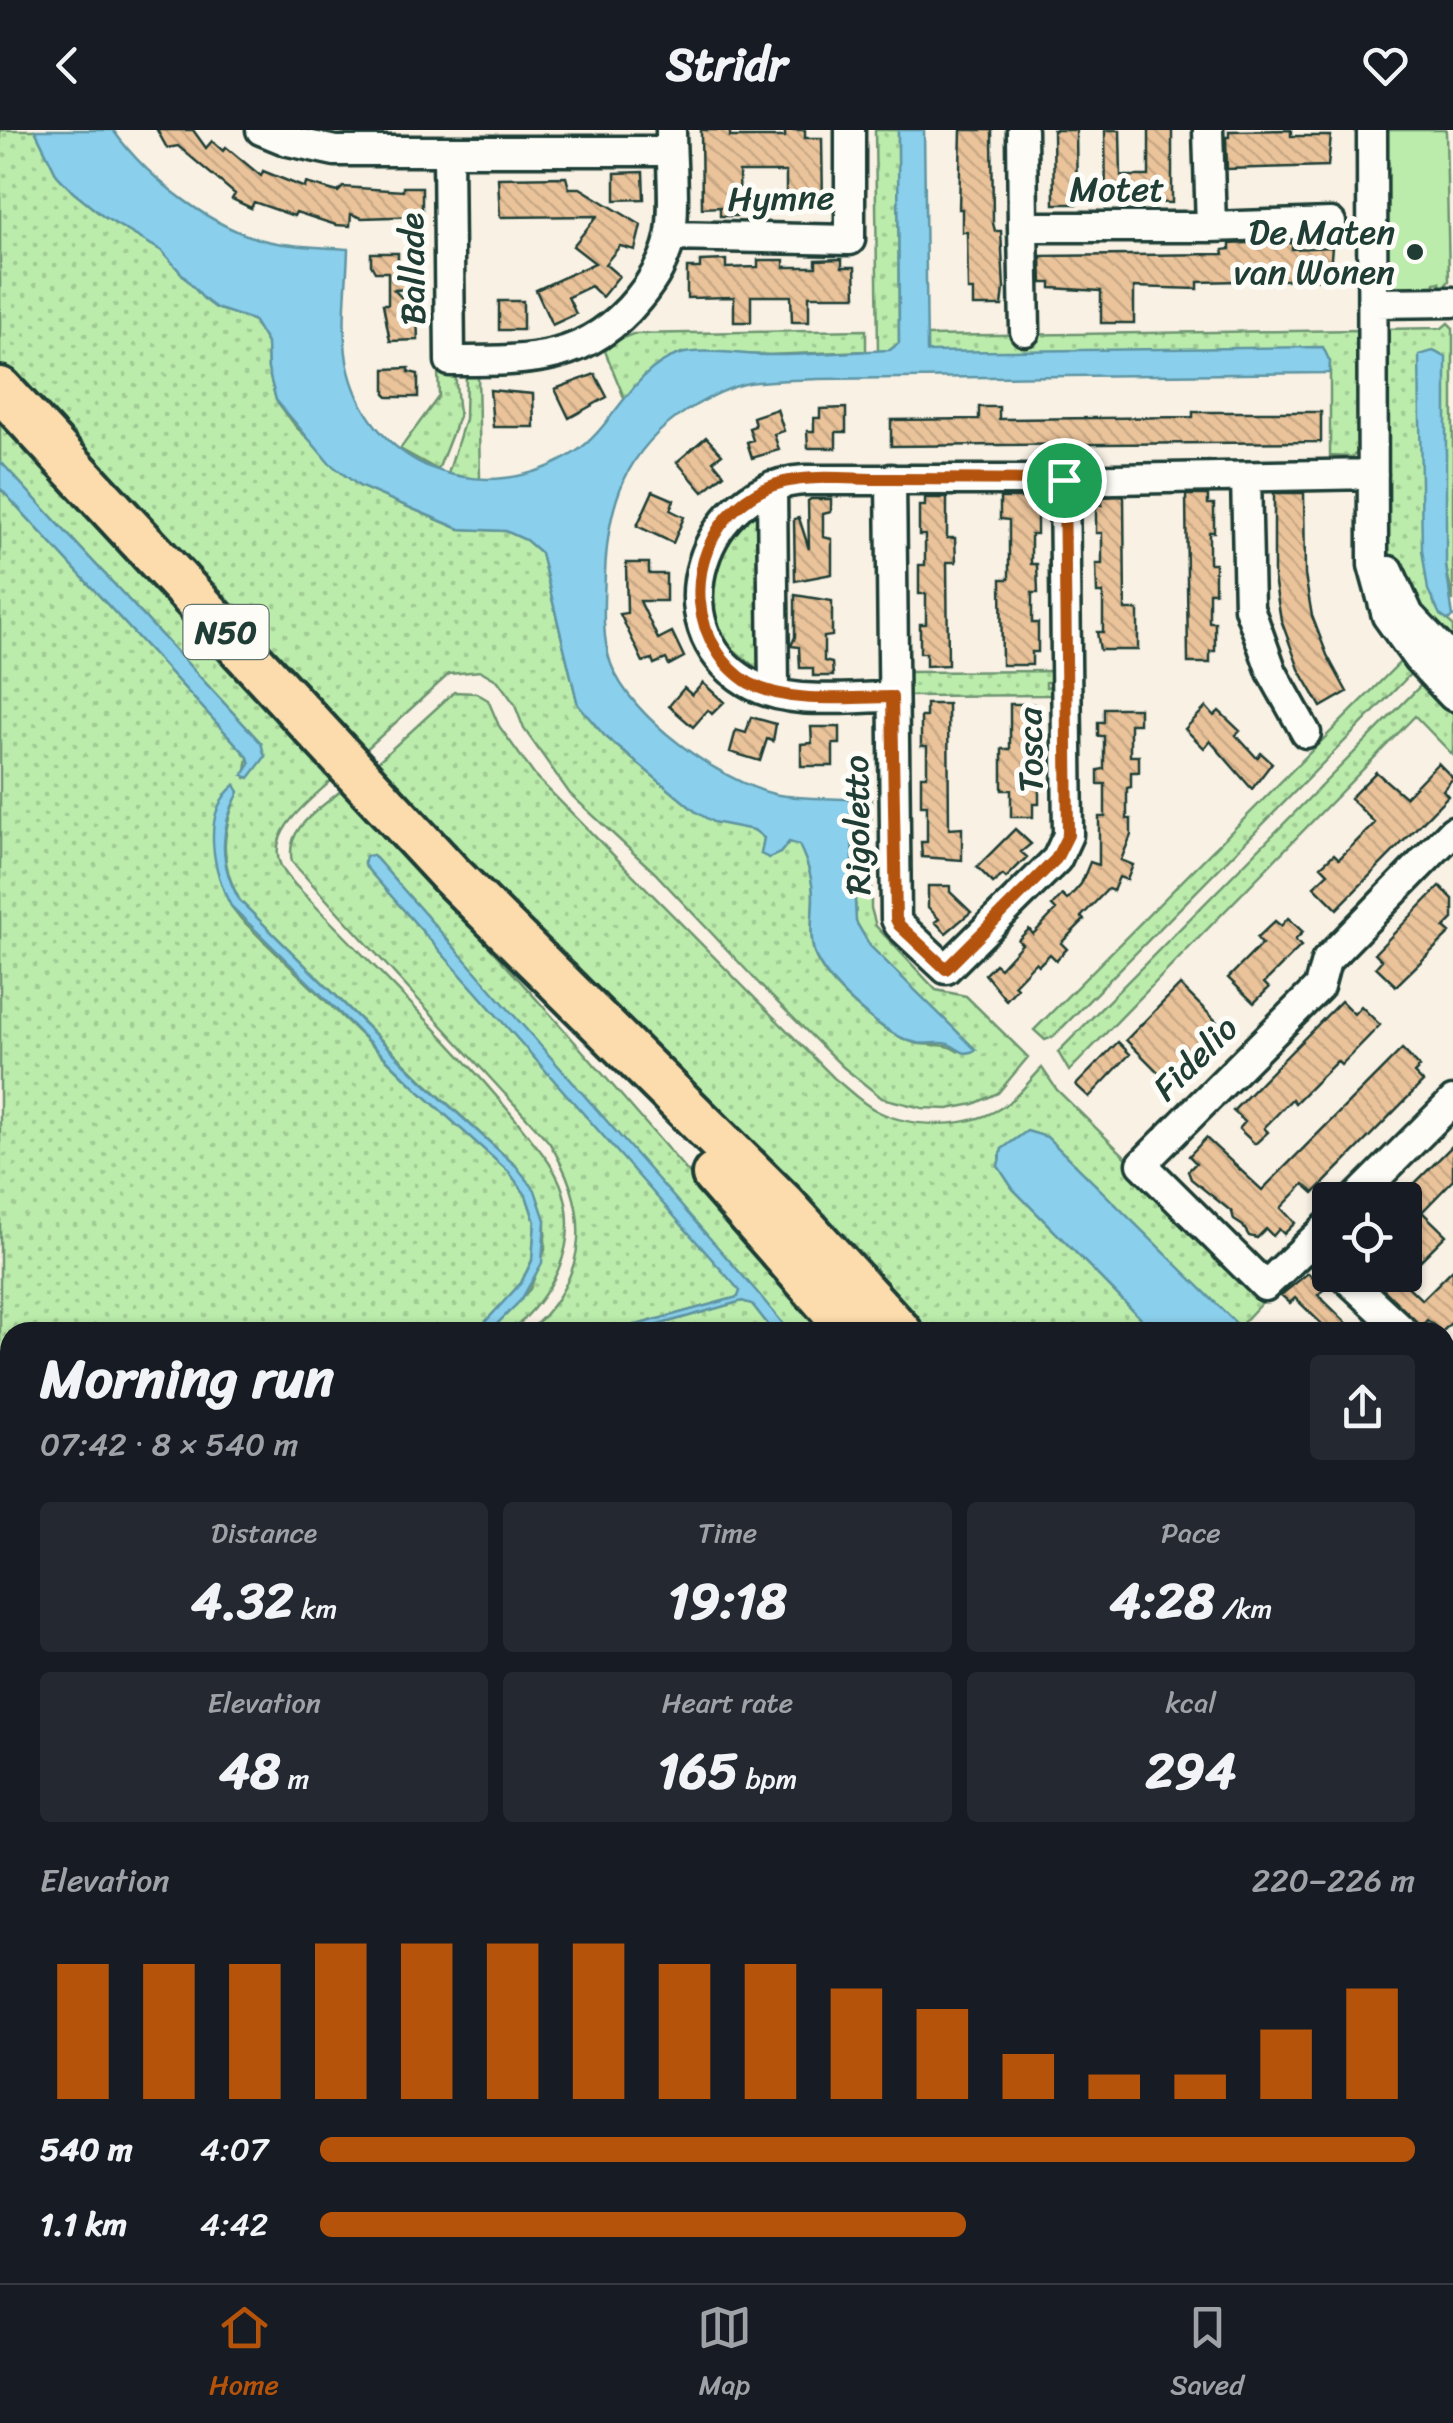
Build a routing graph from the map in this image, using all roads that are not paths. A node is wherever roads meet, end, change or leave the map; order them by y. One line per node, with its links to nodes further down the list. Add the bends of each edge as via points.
1 (261, 130): 7 (street, via 312,148)
2 (850, 130): 12 (street, Hymne, via 850,240)
3 (1022, 130): 10 (street, Motet)
4 (1208, 130): 11 (street, Motet)
5 (1372, 130): 14 (street)
6 (671, 140): 8 (street); 12 (street, Ballade)
7 (358, 141): 8 (street)
8 (448, 151): 12 (street, Ballade, via 450,361 539,359 585,344 618,324 654,279)
9 (1332, 223): 11 (street, Motet)
10 (1023, 227): 11 (street, Motet); 15 (street, Motet)
11 (1211, 227)
12 (671, 236)
13 (1453, 302): 14 (street)
14 (1374, 303): 18 (street)
15 (1025, 331)
16 (0, 388): 36 (highway, N50, via 451,875 784,1205)
17 (0, 405): 35 (highway, N50, via 744,1206)
18 (1373, 474): 19 (street); 23 (street)
19 (1246, 477): 21 (street); 28 (street, via 1249,608 1272,672)
20 (891, 479): 21 (street); 22 (street); 27 (street, Rigoletto)
21 (1064, 480): 30 (street, Tosca, via 1068,835 1056,859)
22 (772, 486): 25 (street); 25 (street, via 725,519 704,554 697,595 704,630 723,660 746,682)
23 (1374, 528): 24 (street, via 1409,614); 26 (street, via 1373,565 1387,616)
24 (1453, 661)
25 (774, 692): 27 (street)
26 (1453, 696)
27 (892, 697): 30 (street, Rigoletto, via 896,919)
28 (1306, 733)
29 (1448, 845): 33 (street, Fidelio, via 1326,961 1319,987 1142,1164 1265,1286)
30 (946, 969)
31 (1453, 1102): 32 (street)
32 (1372, 1182)
33 (1312, 1251)
34 (1362, 1292): 37 (street)
35 (843, 1322)
36 (891, 1322)
37 (1393, 1322)

